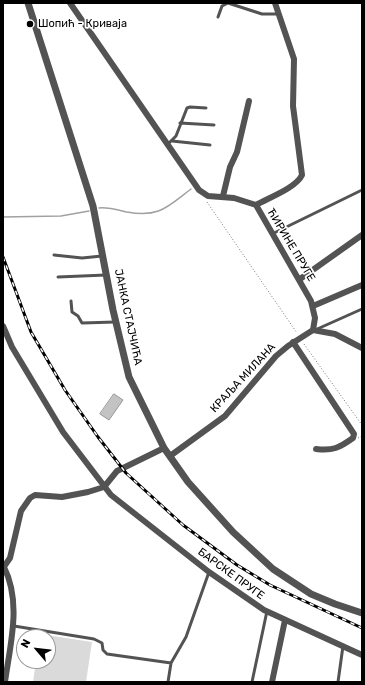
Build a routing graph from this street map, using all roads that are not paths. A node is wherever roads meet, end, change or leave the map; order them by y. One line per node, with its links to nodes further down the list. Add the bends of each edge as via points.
1 (28, 3): 18 (street, ЈАНКА СТАЈЧИЋА, via 93,206)
2 (70, 3): 10 (street)
3 (275, 3): 4 (street)
4 (277, 14): 5 (lane, via 262,14 228,3 222,6); 14 (street, via 294,59 293,106 302,176 291,186)
5 (218, 17)
6 (248, 100): 13 (street)
7 (206, 108): 8 (lane, via 190,106)
8 (180, 123): 9 (lane); 10 (lane, via 176,136)
9 (214, 125)
10 (170, 142): 11 (lane); 13 (street, ЋИРИНЕ ПРУГЕ, via 199,190 208,196)
11 (210, 145)
12 (362, 190): 15 (lane)
13 (223, 196): 14 (street, ЋИРИНЕ ПРУГЕ)
14 (256, 206): 15 (street, ЋИРИНЕ ПРУГЕ)
15 (272, 234): 21 (street, ЋИРИНЕ ПРУГЕ)
16 (362, 235): 21 (street)
17 (54, 255): 18 (lane, via 82,258)
18 (104, 256): 19 (street, ЈАНКА СТАЈЧИЋА)
19 (107, 275): 20 (lane); 26 (street, ЈАНКА СТАЈЧИЋА)
20 (58, 277)
21 (300, 279): 24 (street, ЋИРИНЕ ПРУГЕ)
22 (362, 285): 24 (street)
23 (71, 301): 26 (lane, via 72,312 82,323)
24 (313, 306): 28 (street, ЋИРИНЕ ПРУГЕ)
25 (362, 309): 28 (lane)
26 (115, 322): 31 (street, ЈАНКА СТАЈЧИЋА, via 129,376)
27 (3, 326): 34 (street, БАРСКЕ ПРУГЕ, via 12,347 63,432)
28 (313, 330): 29 (street, КРАЉА МИЛАНА); 30 (street, via 336,334)
29 (293, 342): 32 (street, via 354,434 353,438 341,446 330,450); 33 (street, КРАЉА МИЛАНА, via 276,356 225,416)
30 (362, 348)
31 (164, 448): 33 (street, ЈАНКА СТАЈЧИЋА); 34 (street, via 117,471)
32 (316, 449)
33 (170, 456): 38 (street, ЈАНКА СТАЈЧИЋА, via 188,482 233,532 273,569 311,594)
34 (104, 486): 35 (street, via 62,497 35,495 30,498 21,511 10,558); 36 (street, БАРСКЕ ПРУГЕ, via 121,504)
35 (3, 568): 40 (street, via 8,575)
36 (209, 572): 37 (street, БАРСКЕ ПРУГЕ); 43 (lane, via 186,637)
37 (266, 611): 39 (street, БАРСКЕ ПРУГЕ); 46 (lane)
38 (362, 613)
39 (284, 620): 41 (street, БАРСКЕ ПРУГЕ); 47 (street)
40 (14, 626): 43 (lane, via 94,639 102,643 107,654); 44 (street)
41 (343, 646): 42 (street, БАРСКЕ ПРУГЕ); 48 (lane)
42 (362, 655)
43 (171, 664): 45 (lane)
44 (5, 682)
45 (168, 682)
46 (252, 682)
47 (272, 682)
48 (338, 682)

